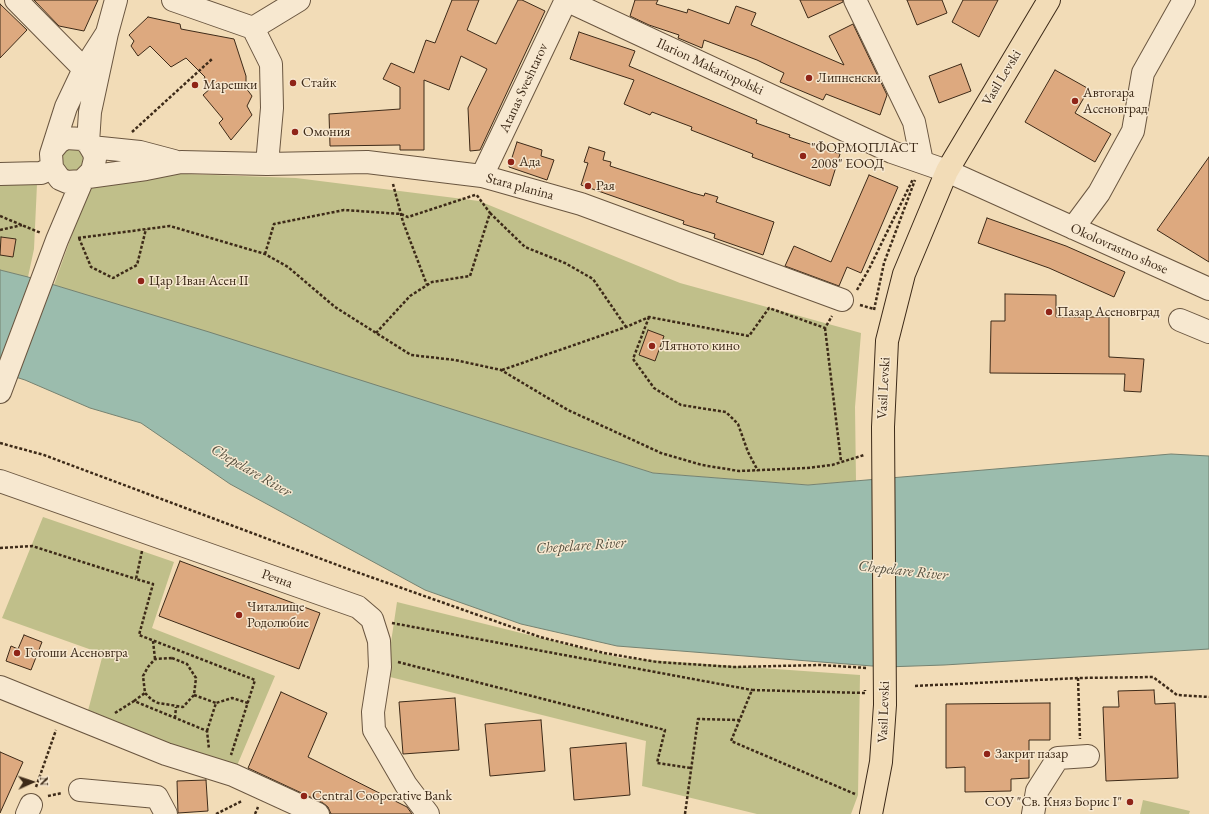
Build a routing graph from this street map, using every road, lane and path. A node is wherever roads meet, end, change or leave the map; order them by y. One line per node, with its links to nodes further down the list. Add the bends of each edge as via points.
1 (16, 0): 12 (street)
2 (116, 0): 10 (street)
3 (172, 0): 9 (street)
4 (299, 0): 9 (street)
5 (566, 0): 16 (street, Ilarion Makariopolski, via 892,152); 23 (street, Atanas Sveshtarov)
6 (855, 0): 16 (street, via 914,122)
7 (1049, 0): 20 (main road, Vasil Levski)
8 (1184, 0): 28 (street, via 1143,73 1133,131 1099,193)
9 (253, 28): 17 (street, via 271,64 272,108)
10 (107, 33): 12 (street); 14 (street, via 90,112)
11 (212, 59): 13 (path)
12 (84, 70): 18 (street, via 66,107)
13 (131, 132)
14 (90, 145): 15 (street, via 140,152); 18 (street, via 82,139 66,138 59,142); 22 (street, via 96,159 92,172)
15 (181, 162): 17 (street, Stara planina); 22 (street)
16 (922, 162): 20 (street, Ilarion Makariopolski); 36 (path, via 858,288)
17 (267, 164): 19 (street, Stara planina, via 367,162)
18 (55, 165): 21 (street, via 41,173); 22 (street, via 67,182); 32 (street)
19 (388, 165): 23 (street, Stara planina); 25 (path)
20 (947, 171): 28 (street, Okolovrastno shose); 57 (main road, Vasil Levski, via 904,274 887,341 882,427 884,478)
21 (0, 174)
22 (85, 179): 32 (street)
23 (479, 186): 24 (path); 25 (path, via 408,217); 36 (street, Stara planina, via 581,204)
24 (490, 213): 34 (path, via 470,276); 39 (path, via 525,247 565,263 593,279)
25 (401, 214): 33 (path, via 344,210 274,224); 34 (path)
26 (0, 216): 27 (path)
27 (22, 225): 30 (path); 32 (path)
28 (1072, 228): 35 (street, Okolovrastno shose)
29 (146, 229): 31 (path); 31 (path, via 137,265 112,278 91,267); 33 (path, via 170,226)
30 (0, 230)
31 (79, 238): 32 (path)
32 (57, 240): 44 (street)
33 (266, 254): 41 (path, via 288,266 335,308)
34 (427, 285): 41 (path, via 410,296)
35 (1209, 289)
36 (842, 300): 40 (path)
37 (649, 317): 39 (path); 40 (path, via 749,336 770,308); 48 (path, via 633,359 654,388 681,405 726,412 738,424)
38 (1180, 320): 42 (street)
39 (626, 327): 43 (path)
40 (825, 328): 47 (path)
41 (376, 332): 43 (path, via 411,354)
42 (1209, 332)
43 (501, 370): 48 (path, via 568,410 661,452 702,465 739,471)
44 (0, 392)
45 (0, 443): 57 (path, via 44,455 348,569 540,637 604,653 657,662 734,667)
46 (866, 454): 47 (path)
47 (841, 461): 48 (path, via 832,465)
48 (758, 471)
49 (0, 481): 50 (street, Речна)
50 (145, 533): 52 (path); 53 (street, Речна, via 358,607)
51 (0, 548): 52 (path, via 32,546)
52 (136, 579): 54 (path, via 153,584 139,635)
53 (372, 619): 55 (street, via 379,641); 61 (path)
54 (154, 641): 56 (path); 68 (path, via 255,680)
55 (380, 657): 77 (path, via 665,730 657,763); 86 (street, via 373,712 374,730 406,785)
56 (155, 659): 62 (path, via 143,676); 64 (path, via 172,658 187,664 196,678)
57 (876, 667): 88 (main road, Vasil Levski, via 885,706 881,762)
58 (1078, 678): 59 (path); 65 (path, via 1153,677 1177,695); 75 (path)
59 (914, 686)
60 (0, 687): 70 (street)
61 (752, 690): 63 (path); 72 (path)
62 (144, 693): 66 (path); 69 (path, via 158,703)
63 (865, 693)
64 (194, 695): 67 (path); 69 (path, via 183,707)
65 (1209, 697)
66 (134, 701): 71 (path); 73 (path)
67 (216, 703): 68 (path, via 232,698); 74 (path)
68 (248, 703): 78 (path, via 229,762)
69 (176, 706): 71 (path)
70 (62, 712): 73 (street); 82 (path)
71 (175, 718): 74 (path)
72 (740, 720): 77 (path, via 698,719); 81 (path, via 731,741)
73 (94, 725): 76 (street, via 166,754)
74 (207, 732): 76 (path)
75 (1084, 756): 89 (street, via 1058,758 1037,791)
76 (210, 768): 78 (street)
77 (691, 768): 87 (path)
78 (233, 775): 79 (street)
79 (264, 789): 84 (path); 85 (street)
80 (80, 790): 82 (path); 83 (street, via 157,797)
81 (858, 795)
82 (30, 806)
83 (166, 814)
84 (216, 814)
85 (318, 814)
86 (428, 814)
87 (685, 814)
88 (871, 814)
89 (1033, 814)

